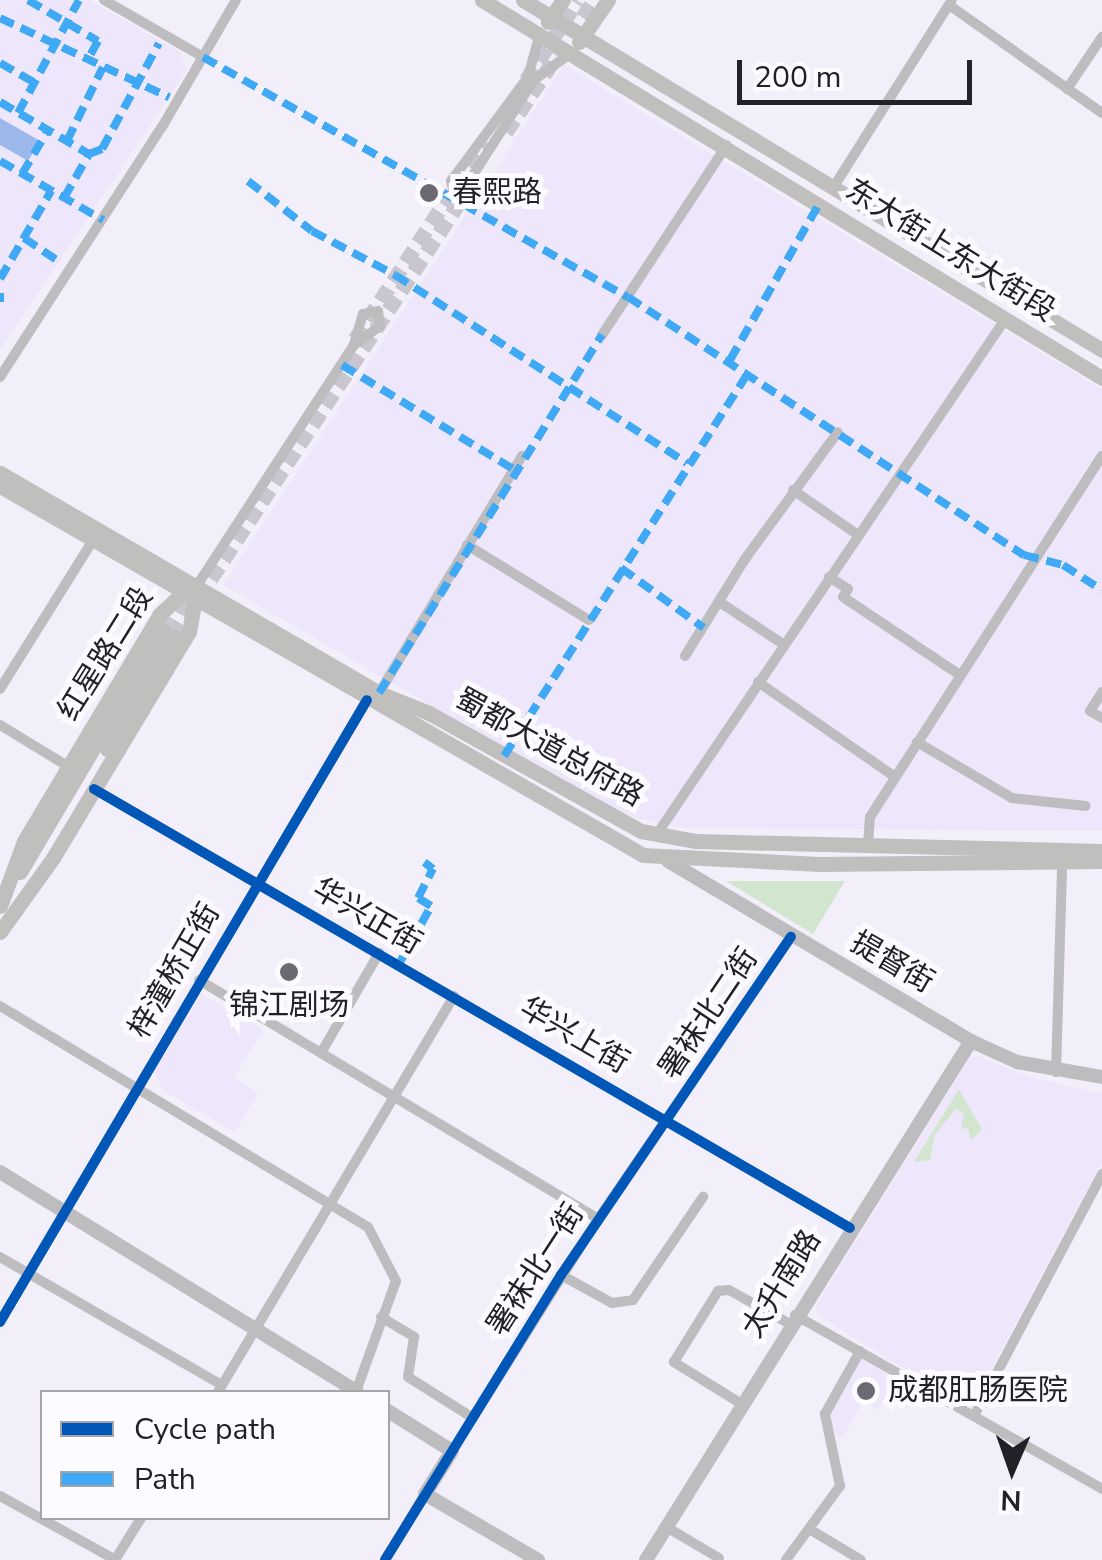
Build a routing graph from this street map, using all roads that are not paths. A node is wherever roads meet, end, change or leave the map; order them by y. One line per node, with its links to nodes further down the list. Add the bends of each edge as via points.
1 (104, 0): 13 (street)
2 (236, 0): 13 (street)
3 (482, 0): 9 (main road, 东大街上东大街段)
4 (523, 0): 8 (main road, 东大街上东大街段)
5 (563, 0): 8 (main road)
6 (608, 0): 11 (main road)
7 (951, 2): 14 (street); 17 (street)
8 (551, 17): 9 (main road); 11 (main road, 东大街上东大街段)
9 (540, 34): 12 (main road, 东大街上东大街段); 12 (street, via 528,76 451,181 453,197 468,194 472,175 534,80)
10 (1102, 36): 14 (street)
11 (583, 37): 12 (main road); 17 (main road, 东大街上东大街段)
12 (571, 53): 16 (main road, 东大街上东大街段)
13 (203, 57): 22 (street)
14 (1067, 89): 15 (street)
15 (1102, 113)
16 (727, 145): 18 (main road, 东大街上东大街段); 19 (street)
17 (833, 188): 21 (main road, 东大街上东大街段)
18 (1006, 318): 23 (main road, 东大街上东大街段); 30 (street)
19 (602, 335)
20 (354, 346): 34 (street)
21 (1102, 350)
22 (0, 377)
23 (1102, 378)
24 (838, 432): 29 (street)
25 (522, 456): 32 (street, 梓潼桥正街)
26 (1102, 456): 40 (street)
27 (0, 472): 34 (main road)
28 (0, 486): 31 (main road)
29 (794, 490): 30 (street); 35 (street)
30 (858, 534): 33 (street)
31 (93, 540): 34 (main road); 42 (street)
32 (467, 545): 36 (street); 44 (street, 梓潼桥正街)
33 (829, 577): 38 (street); 40 (street, via 848,590 843,597)
34 (191, 593): 44 (main road, 蜀都大道总府路); 48 (main road, 红星路二段); 50 (main road, 红星路二段, via 189,632)
35 (720, 604): 38 (street); 39 (street)
36 (589, 620)
37 (168, 633): 63 (main road)
38 (783, 644): 41 (street)
39 (685, 656)
40 (960, 675): 47 (street)
41 (758, 682): 49 (street); 52 (street)
42 (0, 688)
43 (1102, 692): 45 (street, via 1090,711)
44 (373, 697): 52 (main road, 蜀都大道总府路, via 429,713 614,820); 57 (main road, 蜀都大道总府路, via 601,836); 62 (street, 梓潼桥正街)
45 (1102, 718)
46 (0, 725): 48 (street)
47 (917, 742): 49 (street); 51 (street, via 1012,798)
48 (69, 766): 63 (main road, 红星路二段, via 24,842)
49 (895, 777): 54 (street, via 870,817)
50 (94, 789): 62 (street, 华兴正街); 63 (main road, 红星路二段)
51 (1086, 806)
52 (656, 834): 54 (main road, 蜀都大道总府路, via 696,842)
53 (1102, 841): 55 (main road, 蜀都大道总府路)
54 (868, 845): 55 (main road, 蜀都大道总府路)
55 (968, 846): 56 (main road, 蜀都大道总府路)
56 (1102, 850)
57 (668, 861): 59 (main road, 蜀都大道总府路); 65 (main road, 提督街)
58 (1102, 861): 59 (main road, 蜀都大道总府路)
59 (966, 864): 60 (main road, 蜀都大道总府路)
60 (1062, 870): 61 (main road, 蜀都大道总府路); 72 (street)
61 (1102, 871)
62 (256, 882): 66 (street, 华兴正街); 67 (street, 梓潼桥正街)
63 (5, 907): 64 (main road, 红星路二段)
64 (0, 932)
65 (791, 937): 70 (main road, 提督街); 76 (street, 署袜北二街)
66 (380, 953): 68 (street, 华兴正街); 71 (street)
67 (199, 980): 71 (street); 74 (street, 梓潼桥正街)
68 (454, 996): 75 (street); 76 (street, 华兴上街)
69 (0, 1006): 74 (street)
70 (970, 1041): 72 (main road, 提督街); 83 (main road, 太升南路)
71 (322, 1054): 75 (street)
72 (1056, 1072): 73 (main road, 提督街)
73 (1102, 1077)
74 (138, 1084): 80 (street); 81 (street, 梓潼桥正街)
75 (393, 1096): 80 (street); 82 (street)
76 (668, 1119): 82 (street, 署袜北一街); 83 (street, 华兴上街)
77 (0, 1172): 81 (main road)
78 (1102, 1174): 96 (street)
79 (702, 1197): 86 (street, via 633,1300 612,1303)
80 (330, 1199): 87 (street, via 368,1226 394,1270); 90 (street)
81 (62, 1210): 85 (street, 梓潼桥正街); 90 (main road)
82 (598, 1219): 86 (street, 署袜北一街)
83 (850, 1228): 88 (main road, 太升南路)
84 (0, 1257): 85 (street)
85 (27, 1273): 89 (street, 梓潼桥正街); 92 (street)
86 (562, 1274): 97 (street, 署袜北一街)
87 (380, 1317): 93 (street); 97 (street, via 414,1336 408,1377)
88 (792, 1319): 91 (street); 94 (main road, 太升南路); 94 (street, via 718,1290 674,1362)
89 (0, 1322)
90 (256, 1330): 92 (street); 93 (main road)
91 (860, 1351): 96 (street); 106 (street, via 825,1414 840,1486)
92 (220, 1389)
93 (357, 1390)
94 (740, 1403): 105 (main road, 太升南路)
95 (390, 1412): 98 (main road)
96 (974, 1416): 99 (street)
97 (473, 1418): 98 (street, 署袜北一街)
98 (452, 1451): 100 (main road)
99 (1102, 1489)
100 (425, 1494): 109 (street); 110 (main road)
101 (0, 1496): 102 (street)
102 (40, 1518)
103 (43, 1520): 108 (street)
104 (140, 1520): 108 (street)
105 (668, 1528): 107 (street); 111 (main road, 太升南路)
106 (811, 1530): 112 (street); 113 (street)
107 (719, 1558)
108 (115, 1560)
109 (385, 1560)
110 (538, 1560)
111 (646, 1560)
112 (786, 1560)
113 (861, 1560)

